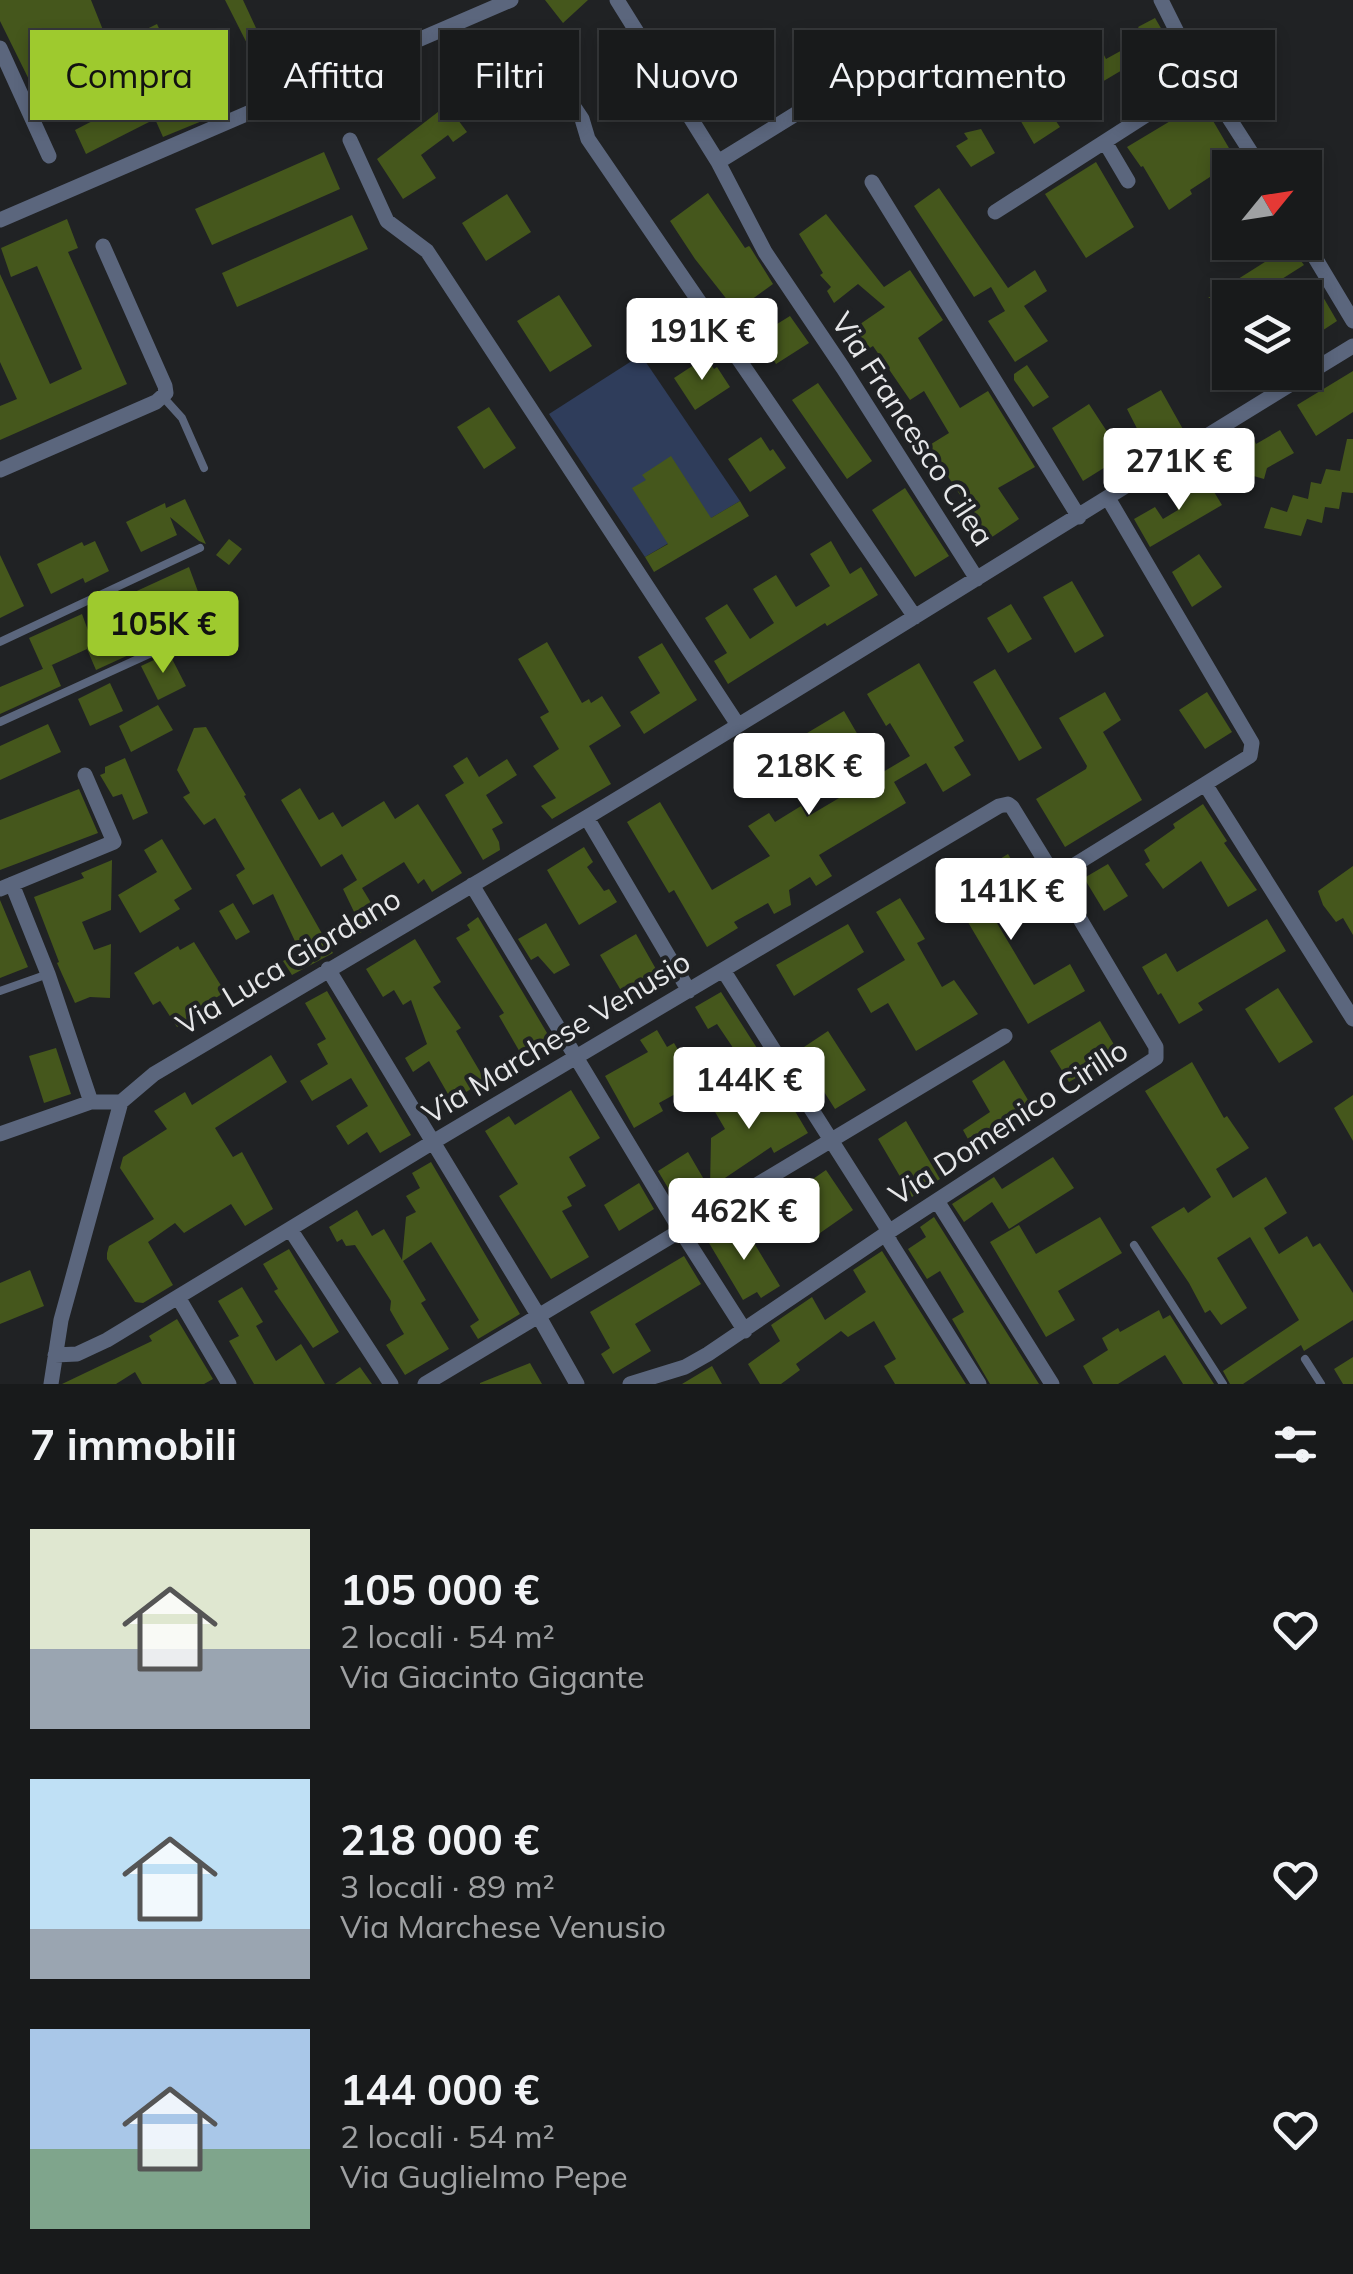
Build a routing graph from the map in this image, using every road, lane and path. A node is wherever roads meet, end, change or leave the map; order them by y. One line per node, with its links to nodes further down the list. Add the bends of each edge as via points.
1 (511, 0): 18 (street)
2 (616, 0): 14 (street, Via Francesco Cilea)
3 (1161, 0): 4 (street)
4 (1178, 30)
5 (0, 48): 13 (street)
6 (579, 115): 30 (street, via 588,139)
7 (794, 116): 14 (street)
8 (1139, 120): 11 (street)
9 (1231, 120): 12 (street)
10 (350, 140): 34 (street, via 387,220 431,258)
11 (1105, 142): 15 (street); 17 (street)
12 (1250, 150)
13 (49, 156)
14 (718, 162): 29 (street, Via Francesco Cilea, via 765,252)
15 (1128, 181)
16 (872, 182): 27 (street)
17 (995, 212)
18 (0, 220)
19 (103, 246): 23 (street, via 165,386)
20 (1316, 260): 21 (street)
21 (1353, 321)
22 (1353, 346): 26 (street, Via Luca Giordano)
23 (163, 397): 24 (lane, via 182,418); 25 (street)
24 (204, 468)
25 (0, 470)
26 (1108, 498): 27 (street, Via Luca Giordano); 36 (street, via 1252,743 1250,756)
27 (1079, 517): 29 (street, Via Luca Giordano)
28 (200, 548): 32 (lane)
29 (977, 579): 30 (street, Via Luca Giordano)
30 (915, 617): 34 (street, Via Luca Giordano)
31 (195, 633): 33 (lane)
32 (0, 642)
33 (0, 722)
34 (738, 725): 37 (street, Via Luca Giordano)
35 (85, 775): 40 (street, via 114,842)
36 (1205, 784): 38 (street); 46 (street)
37 (587, 818): 39 (street, Via Luca Giordano); 44 (street)
38 (1055, 877): 42 (street, Via Marchese Venusio, via 1005,804); 57 (street, Via Domenico Cirillo, via 1157,1055)
39 (472, 884): 41 (street, Via Luca Giordano); 48 (street)
40 (6, 887): 43 (street)
41 (328, 968): 50 (street, Via Luca Giordano, via 154,1074); 53 (street)
42 (723, 970): 44 (street, Via Marchese Venusio); 52 (street)
43 (48, 974): 45 (lane); 49 (street)
44 (689, 990): 48 (street, Via Marchese Venusio)
45 (0, 991)
46 (1353, 1019)
47 (1005, 1036): 52 (street)
48 (576, 1058): 53 (street, Via Marchese Venusio); 56 (street)
49 (91, 1102): 50 (street); 51 (street)
50 (121, 1102): 62 (street)
51 (0, 1134)
52 (831, 1140): 56 (street); 57 (street)
53 (433, 1142): 55 (street, Via Marchese Venusio); 60 (street)
54 (938, 1204): 71 (street)
55 (290, 1229): 59 (street, Via Marchese Venusio); 67 (street)
56 (681, 1232): 60 (street); 61 (street)
57 (887, 1233): 61 (street, Via Domenico Cirillo); 70 (street)
58 (1134, 1245): 72 (lane)
59 (178, 1298): 62 (street, Via Marchese Venusio, via 92,1349); 66 (street)
60 (538, 1315): 64 (street); 68 (street)
61 (745, 1331): 69 (street, Via Domenico Cirillo, via 685,1366)
62 (56, 1355): 65 (street)
63 (1305, 1359): 73 (lane)
64 (578, 1380)
65 (52, 1384)
66 (230, 1384)
67 (391, 1384)
68 (425, 1384)
69 (630, 1384)
70 (979, 1384)
71 (1052, 1384)
72 (1223, 1384)
73 (1321, 1384)

